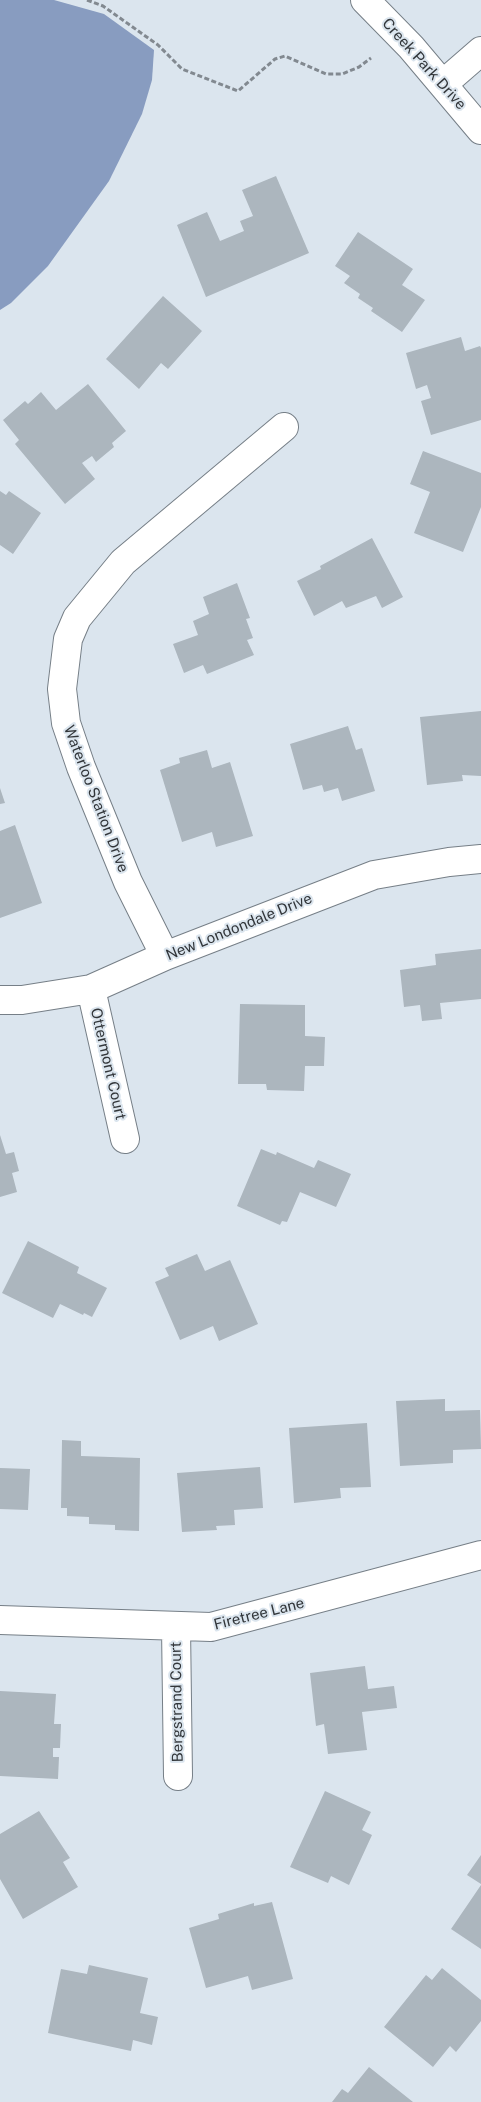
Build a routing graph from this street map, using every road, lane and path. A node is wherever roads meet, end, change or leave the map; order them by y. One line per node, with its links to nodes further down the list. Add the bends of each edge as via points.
1 (87, 0): 4 (path, via 103,6 158,45 182,69 238,91 275,59 285,56 326,74 342,74)
2 (365, 0): 5 (street, Creek Park Drive)
3 (481, 51): 5 (street)
4 (370, 58)
5 (443, 84): 6 (street, Creek Park Drive)
6 (481, 130)
7 (284, 427): 9 (street, Waterloo Station Drive, via 123,562 76,618 68,639 62,689 66,723 80,767 124,873)
8 (481, 859): 9 (street, New Londondale Drive, via 374,876)
9 (165, 956): 10 (street, New Londondale Drive)
10 (91, 989): 11 (street, New Londondale Drive, via 22,1000); 12 (street, Ottermont Court)
11 (0, 1000)
12 (125, 1139)
13 (481, 1555): 15 (street, Firetree Lane, via 233,1622 211,1627)
14 (0, 1620): 15 (street, Firetree Lane)
15 (176, 1627): 16 (street, Bergstrand Court)
16 (178, 1776)

